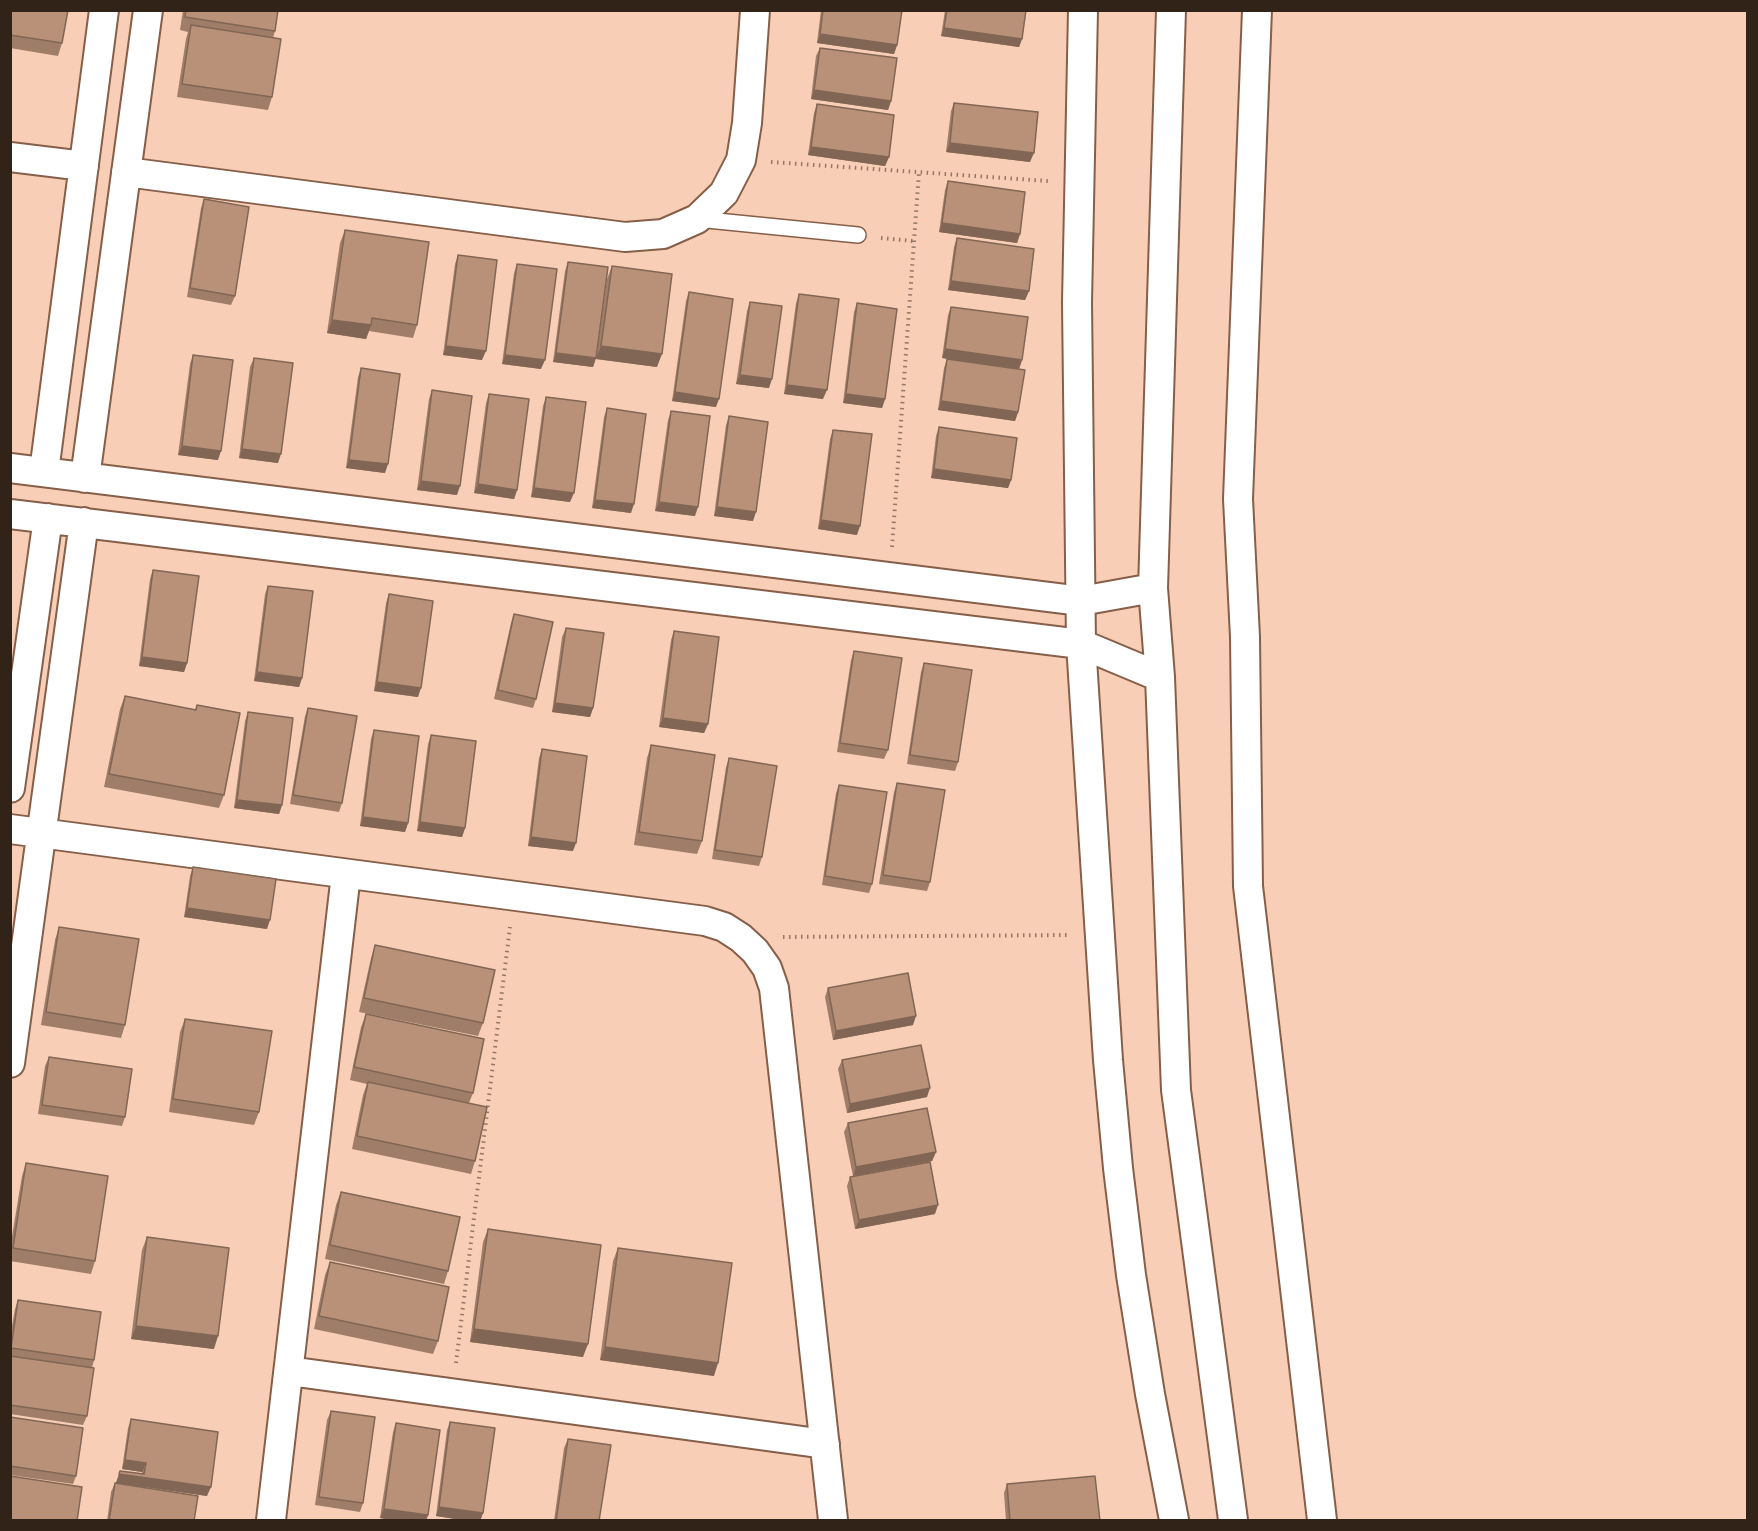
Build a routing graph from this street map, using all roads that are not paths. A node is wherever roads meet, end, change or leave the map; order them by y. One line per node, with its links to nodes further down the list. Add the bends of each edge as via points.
1 (104, 10): 8 (street)
2 (148, 10): 9 (street)
3 (755, 10): 10 (street, via 741,160 724,193)
4 (1083, 10): 19 (street, via 1078,183)
5 (1172, 10): 18 (street)
6 (1257, 10): 33 (street, via 1238,499 1245,637 1248,886)
7 (10, 157): 8 (street)
8 (84, 166): 13 (street)
9 (126, 172): 10 (street, via 625,237 663,234); 14 (street)
10 (697, 219): 11 (lane)
11 (858, 235)
12 (10, 468): 13 (street)
13 (44, 472): 14 (street)
14 (85, 478): 19 (street)
15 (10, 514): 16 (street)
16 (48, 518): 17 (street); 22 (street)
17 (84, 522): 20 (street); 24 (street)
18 (1153, 588): 19 (street); 21 (street)
19 (1081, 601): 20 (street)
20 (1081, 644): 21 (street); 31 (street, via 1118,1168 1150,1395)
21 (1160, 677): 32 (street, via 1176,1090)
22 (10, 788)
23 (10, 829): 24 (street)
24 (42, 833): 25 (street); 26 (street)
25 (346, 874): 27 (street); 28 (street, via 705,921 724,927 755,951 774,987)
26 (10, 1063)
27 (289, 1371): 28 (street); 29 (street)
28 (825, 1444): 30 (street)
29 (271, 1521)
30 (833, 1521)
31 (1174, 1521)
32 (1233, 1521)
33 (1322, 1521)

